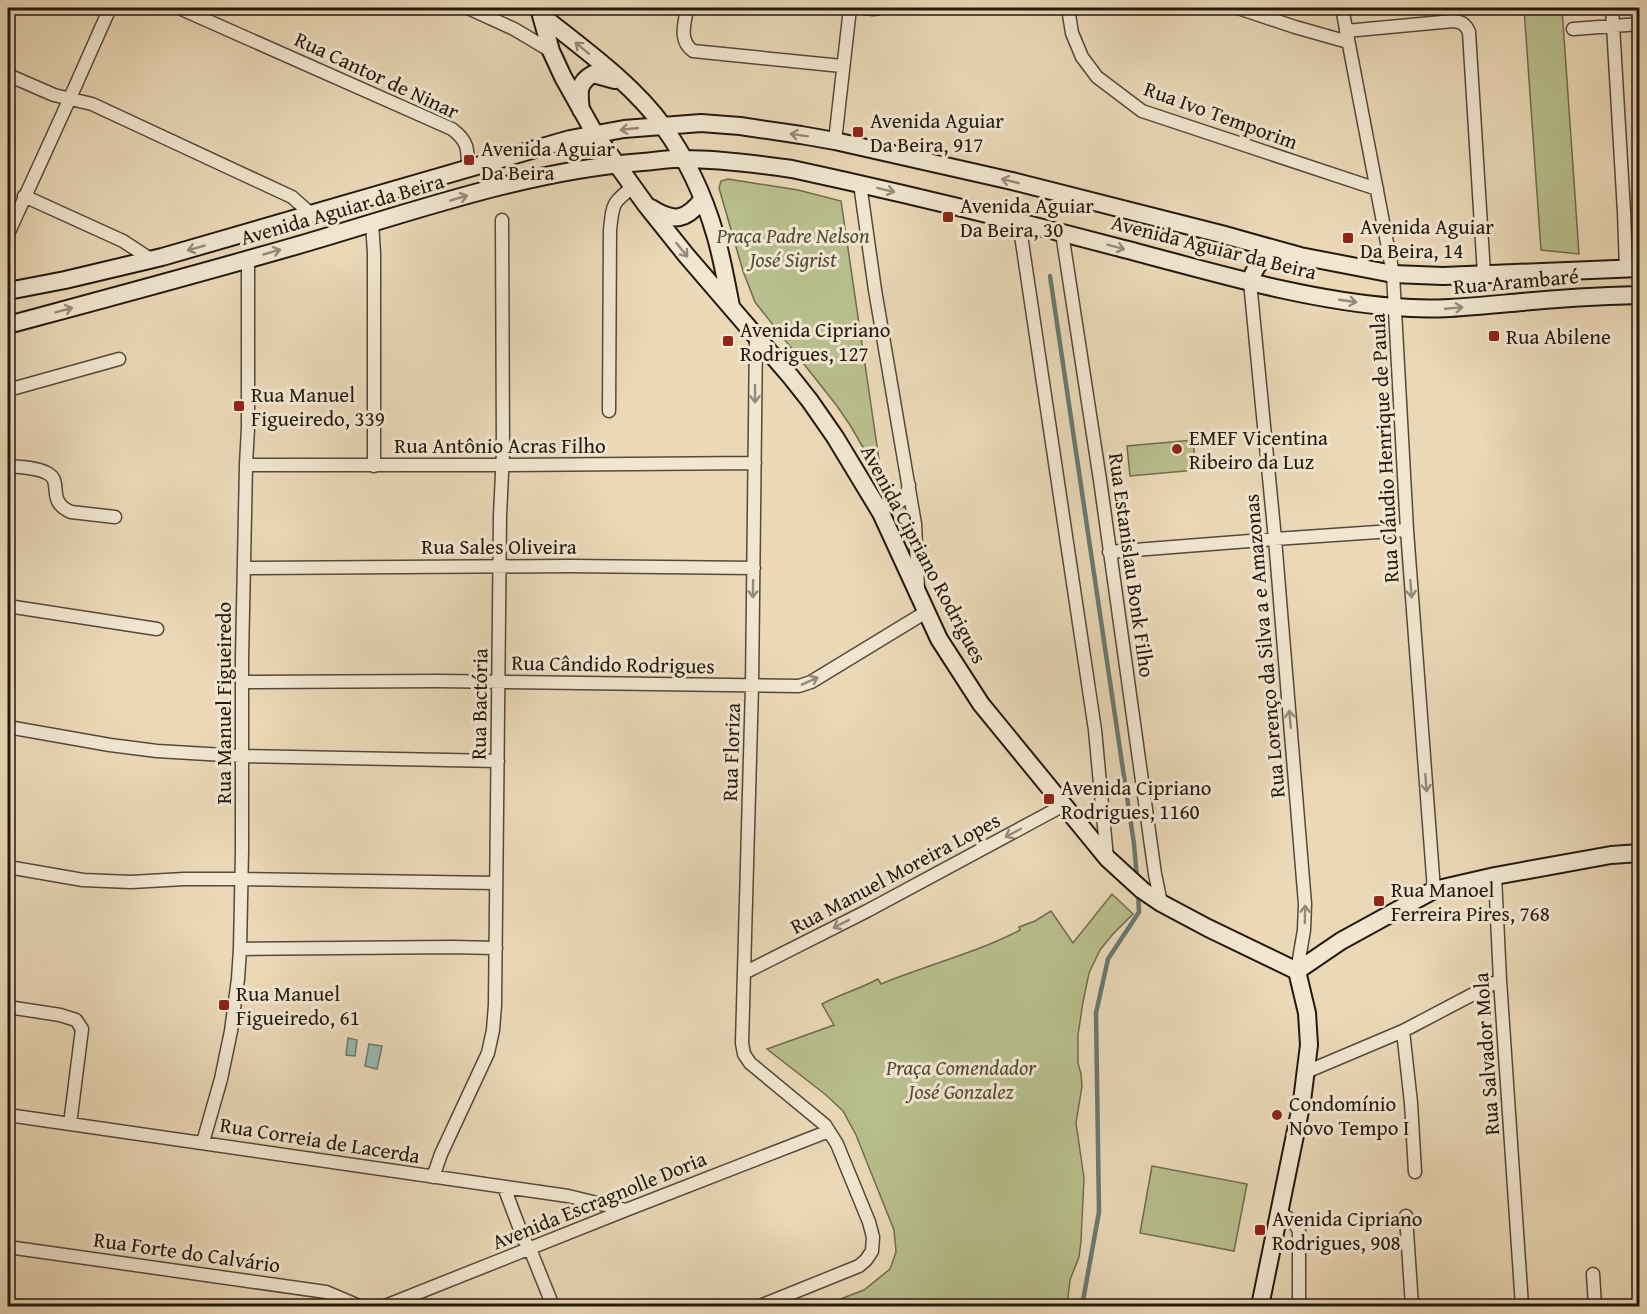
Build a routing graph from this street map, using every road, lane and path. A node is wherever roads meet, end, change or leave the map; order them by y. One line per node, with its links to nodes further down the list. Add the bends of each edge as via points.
1 (110, 8): 21 (street)
2 (179, 8): 28 (street, Rua Cantor de Ninar, via 452,129 466,143)
3 (468, 8): 17 (street)
4 (687, 8): 18 (street, via 683,40 693,51)
5 (850, 8): 18 (street)
6 (864, 8): 7 (street)
7 (879, 8)
8 (1068, 8): 31 (street, Rua Ivo Temporim, via 1072,33 1082,57 1097,77 1143,111)
9 (1238, 8): 16 (street, via 1295,27)
10 (1342, 8): 16 (street, Rua Cláudio Henrique de Paula)
11 (1612, 8): 14 (street)
12 (540, 11): 17 (main road, Avenida Cipriano Rodrigues); 20 (main road, one-way to 12)
13 (1640, 24): 14 (street)
14 (1614, 26): 15 (street); 44 (street, via 1624,212)
15 (1573, 28)
16 (1347, 37): 31 (street, Rua Cláudio Henrique de Paula); 46 (street, via 1452,21 1466,26)
17 (552, 51): 22 (main road, Avenida Cipriano Rodrigues)
18 (842, 66): 25 (street)
19 (8, 75): 21 (street)
20 (622, 82): 22 (main road, via 593,74 586,78 579,96); 23 (main road)
21 (70, 98): 32 (street); 35 (street, via 92,104 292,198)
22 (581, 110): 24 (main road, Avenida Cipriano Rodrigues)
23 (663, 126): 24 (main road, Avenida Aguiar da Beira, one-way to 24); 25 (main road, Avenida Aguiar da Beira, one-way to 23, via 740,126); 26 (main road)
24 (595, 134): 27 (main road, Avenida Cipriano Rodrigues); 28 (main road, Avenida Aguiar da Beira)
25 (835, 141): 41 (main road, Avenida Aguiar da Beira, one-way to 25, via 1023,184)
26 (683, 159): 27 (main road, Avenida Aguiar da Beira); 29 (main road, Avenida Aguiar da Beira, via 758,164); 33 (main road)
27 (616, 164): 30 (main road, Avenida Cipriano Rodrigues); 38 (main road, Avenida Aguiar da Beira, one-way to 27, via 501,186)
28 (468, 168): 35 (main road, Avenida Aguiar da Beira)
29 (860, 184): 37 (main road, Avenida Aguiar da Beira, one-way to 37); 62 (street)
30 (633, 187): 34 (main road, Avenida Cipriano Rodrigues); 56 (street, via 612,209)
31 (1377, 189): 45 (street, Rua Cláudio Henrique de Paula)
32 (24, 196): 40 (street); 42 (street, via 123,241)
33 (702, 200): 34 (main road, via 679,218); 51 (main road, via 715,232)
34 (646, 205): 51 (main road, Avenida Cipriano Rodrigues, one-way to 51)
35 (311, 214): 42 (main road, Avenida Aguiar da Beira, one-way to 42)
36 (502, 220): 59 (street, Rua Bactória)
37 (1019, 222): 39 (main road, Avenida Aguiar da Beira); 83 (street, via 1095,730)
38 (372, 223): 43 (main road, Avenida Aguiar da Beira, one-way to 38); 61 (street)
39 (1062, 232): 47 (main road, Avenida Aguiar da Beira, one-way to 47); 67 (street, Rua Estanislau Bonk Filho)
40 (8, 234)
41 (1300, 256): 45 (main road, Avenida Aguiar da Beira); 47 (main road, via 1264,260 1256,265)
42 (152, 260): 48 (main road, Avenida Aguiar da Beira)
43 (248, 260): 52 (main road, Avenida Aguiar da Beira, one-way to 43); 58 (street, Rua Manuel Figueiredo)
44 (1633, 268): 46 (main road, Rua Arambaré)
45 (1393, 274): 46 (main road, Rua Arambaré); 50 (street, Rua Cláudio Henrique de Paula)
46 (1484, 274)
47 (1250, 282): 50 (main road, Avenida Aguiar da Beira, one-way to 50); 66 (street, Rua Lorenço da Silva a e Amazonas)
48 (8, 291)
49 (1640, 295): 50 (main road, Rua Arambaré, one-way to 49, via 1445,309)
50 (1396, 308): 65 (street, Rua Cláudio Henrique de Paula)
51 (731, 309): 53 (main road, Avenida Cipriano Rodrigues)
52 (8, 325)
53 (756, 336): 57 (street, Rua Floriza, one-way to 57); 63 (main road, Avenida Cipriano Rodrigues, via 813,405)
54 (119, 359): 55 (street)
55 (8, 390)
56 (609, 411)
57 (755, 463): 59 (street, Rua Antônio Acras Filho); 70 (street, Rua Floriza)
58 (246, 465): 61 (street, Rua Antônio Acras Filho); 69 (street, Rua Manuel Figueiredo)
59 (502, 465): 61 (street, Rua Antônio Acras Filho); 68 (street, Rua Bactória)
60 (8, 466): 64 (street, via 51,475 57,500 71,512)
61 (374, 466)
62 (909, 483): 63 (street, via 898,503 882,506); 71 (street)
63 (875, 502): 71 (main road, Avenida Cipriano Rodrigues)
64 (115, 517)
65 (1407, 531): 66 (street); 88 (street, Rua Cláudio Henrique de Paula, one-way to 88)
66 (1275, 538): 67 (street); 92 (street, Rua Lorenço da Silva a e Amazonas, one-way to 66, via 1305,904)
67 (1109, 552): 89 (street, Rua Estanislau Bonk Filho)
68 (500, 566): 69 (street, Rua Sales Oliveira); 70 (street, Rua Sales Oliveira); 76 (street, Rua Bactória)
69 (244, 567): 75 (street, Rua Manuel Figueiredo)
70 (754, 568): 77 (street, Rua Floriza, one-way to 77)
71 (918, 592): 73 (main road, Avenida Cipriano Rodrigues)
72 (8, 606): 74 (street)
73 (926, 612): 77 (street, Rua Cândido Rodrigues, one-way to 73, via 799,686 811,682); 81 (main road, Avenida Cipriano Rodrigues, via 981,704)
74 (157, 629)
75 (242, 682): 76 (street, Rua Cândido Rodrigues); 79 (street, Rua Manuel Figueiredo)
76 (499, 683): 77 (street, Rua Cândido Rodrigues); 80 (street, Rua Bactória)
77 (752, 686): 93 (street, Rua Floriza)
78 (8, 727): 79 (street, via 157,751)
79 (241, 756): 80 (street); 86 (street, Rua Manuel Figueiredo)
80 (498, 760): 87 (street, Rua Bactória)
81 (1064, 805): 83 (main road, Avenida Cipriano Rodrigues); 93 (street, Rua Manuel Moreira Lopes, one-way to 93)
82 (1640, 853): 85 (main road)
83 (1107, 858): 89 (main road, Avenida Cipriano Rodrigues)
84 (8, 867): 86 (street, via 83,880)
85 (1495, 876): 88 (main road); 94 (street, Rua Salvador Mola)
86 (242, 879): 87 (street); 91 (street, Rua Manuel Figueiredo)
87 (496, 883): 90 (street, Rua Bactória)
88 (1434, 890): 92 (main road, via 1341,941)
89 (1161, 903): 92 (main road, Avenida Cipriano Rodrigues)
90 (496, 948): 91 (street); 103 (street, Rua Bactória, via 495,1005 488,1053)
91 (240, 949): 101 (street, Rua Manuel Figueiredo, via 231,1031)
92 (1297, 971): 97 (main road, via 1307,1013)
93 (744, 973): 100 (street, Rua Floriza, via 744,1054)
94 (1500, 980): 96 (street); 118 (street, Rua Salvador Mola)
95 (8, 1007): 99 (street, via 60,1015 76,1020 82,1029)
96 (1403, 1031): 97 (street); 102 (street)
97 (1306, 1072): 106 (main road)
98 (8, 1115): 99 (street, Rua Correia de Lacerda)
99 (70, 1124): 101 (street, Rua Correia de Lacerda)
100 (829, 1131): 105 (street, Avenida Escragnolle Doria); 114 (street, Rua Floriza, via 869,1222 873,1251 859,1266)
101 (203, 1142): 103 (street, Rua Correia de Lacerda)
102 (1415, 1172)
103 (433, 1177): 104 (street, Rua Correia de Lacerda)
104 (504, 1187): 105 (street, Rua Correia de Lacerda, via 568,1196); 109 (street)
105 (626, 1210): 109 (street, Avenida Escragnolle Doria)
106 (1279, 1212): 115 (main road); 116 (street, via 1294,1222 1299,1231)
107 (1406, 1216): 117 (street)
108 (8, 1247): 111 (street, Rua Forte do Calvário, via 326,1292)
109 (530, 1249): 112 (street, Avenida Escragnolle Doria); 113 (street)
110 (1593, 1274): 119 (street)
111 (358, 1306)
112 (385, 1306)
113 (554, 1306)
114 (760, 1306)
115 (1260, 1306)
116 (1299, 1306)
117 (1412, 1306)
118 (1522, 1306)
119 (1595, 1306)

